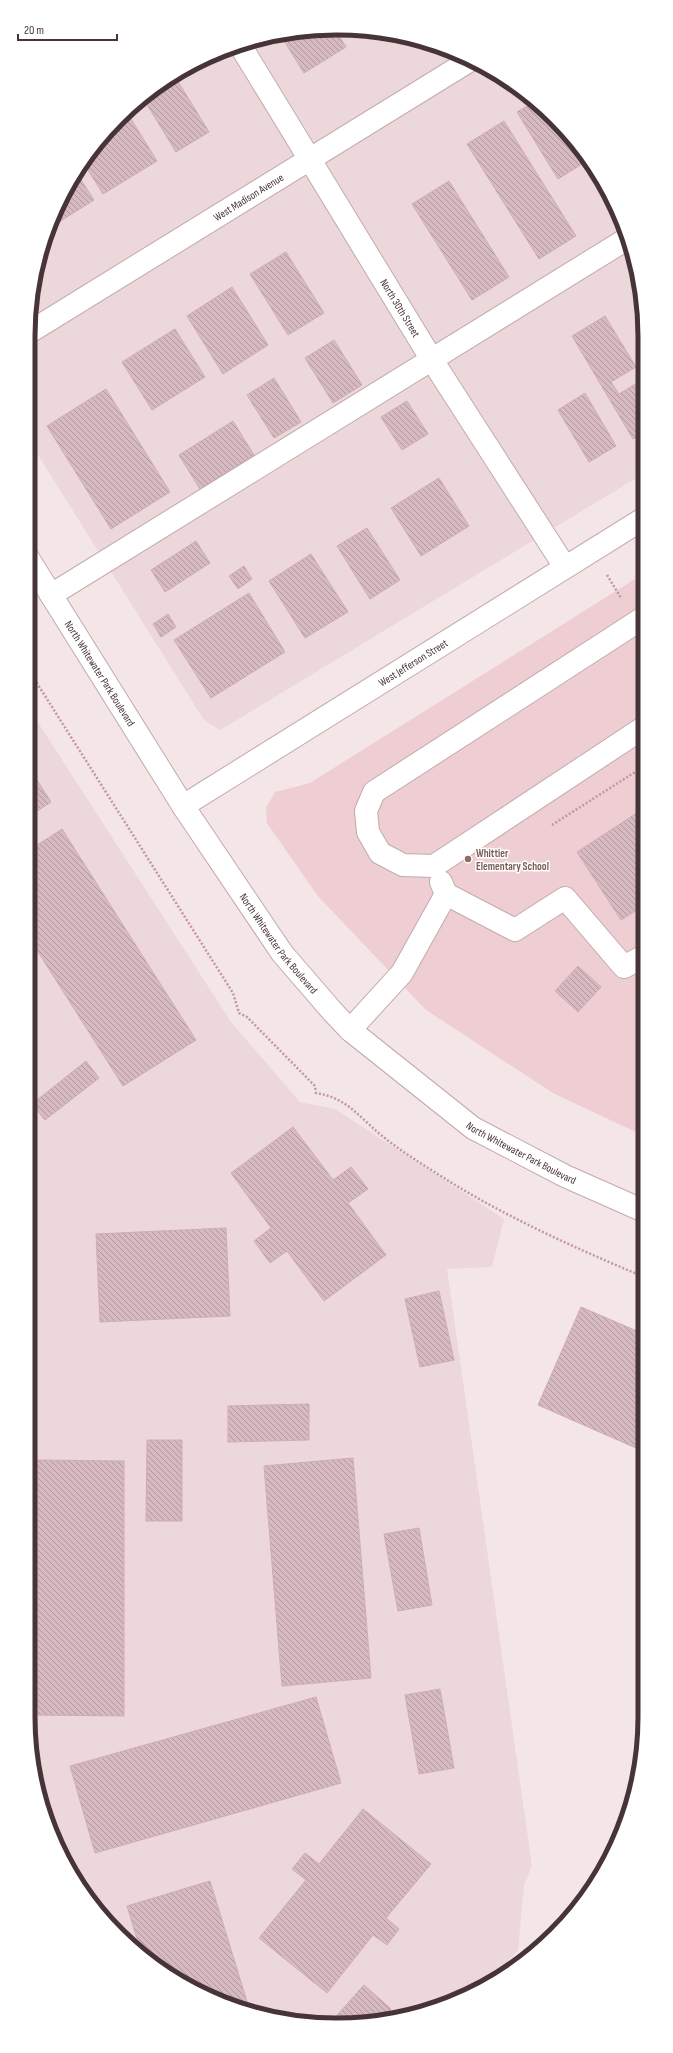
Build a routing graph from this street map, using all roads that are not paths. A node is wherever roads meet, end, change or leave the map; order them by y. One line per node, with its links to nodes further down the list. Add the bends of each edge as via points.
1 (243, 50): 3 (street, North 30th Street)
2 (465, 64): 3 (street, West Madison Avenue)
3 (311, 160): 5 (street, West Madison Avenue); 6 (street, North 30th Street)
4 (623, 242): 6 (street)
5 (35, 328)
6 (432, 360): 8 (street, North 30th Street); 10 (street)
7 (638, 522): 8 (street, West Jefferson Street)
8 (565, 567): 13 (street, West Jefferson Street)
9 (35, 569): 10 (street, North Whitewater Park Boulevard)
10 (51, 595): 13 (street, North Whitewater Park Boulevard)
11 (638, 621): 14 (street, via 374,792 366,811 368,832 380,853 403,864)
12 (638, 731): 14 (street)
13 (183, 806): 17 (street, North Whitewater Park Boulevard, via 282,953)
14 (434, 866): 15 (street)
15 (446, 894): 16 (street, via 515,930 565,898 624,967); 17 (street, via 402,973)
16 (638, 959)
17 (350, 1030): 18 (street, North Whitewater Park Boulevard, via 473,1128 565,1176)
18 (638, 1208)

